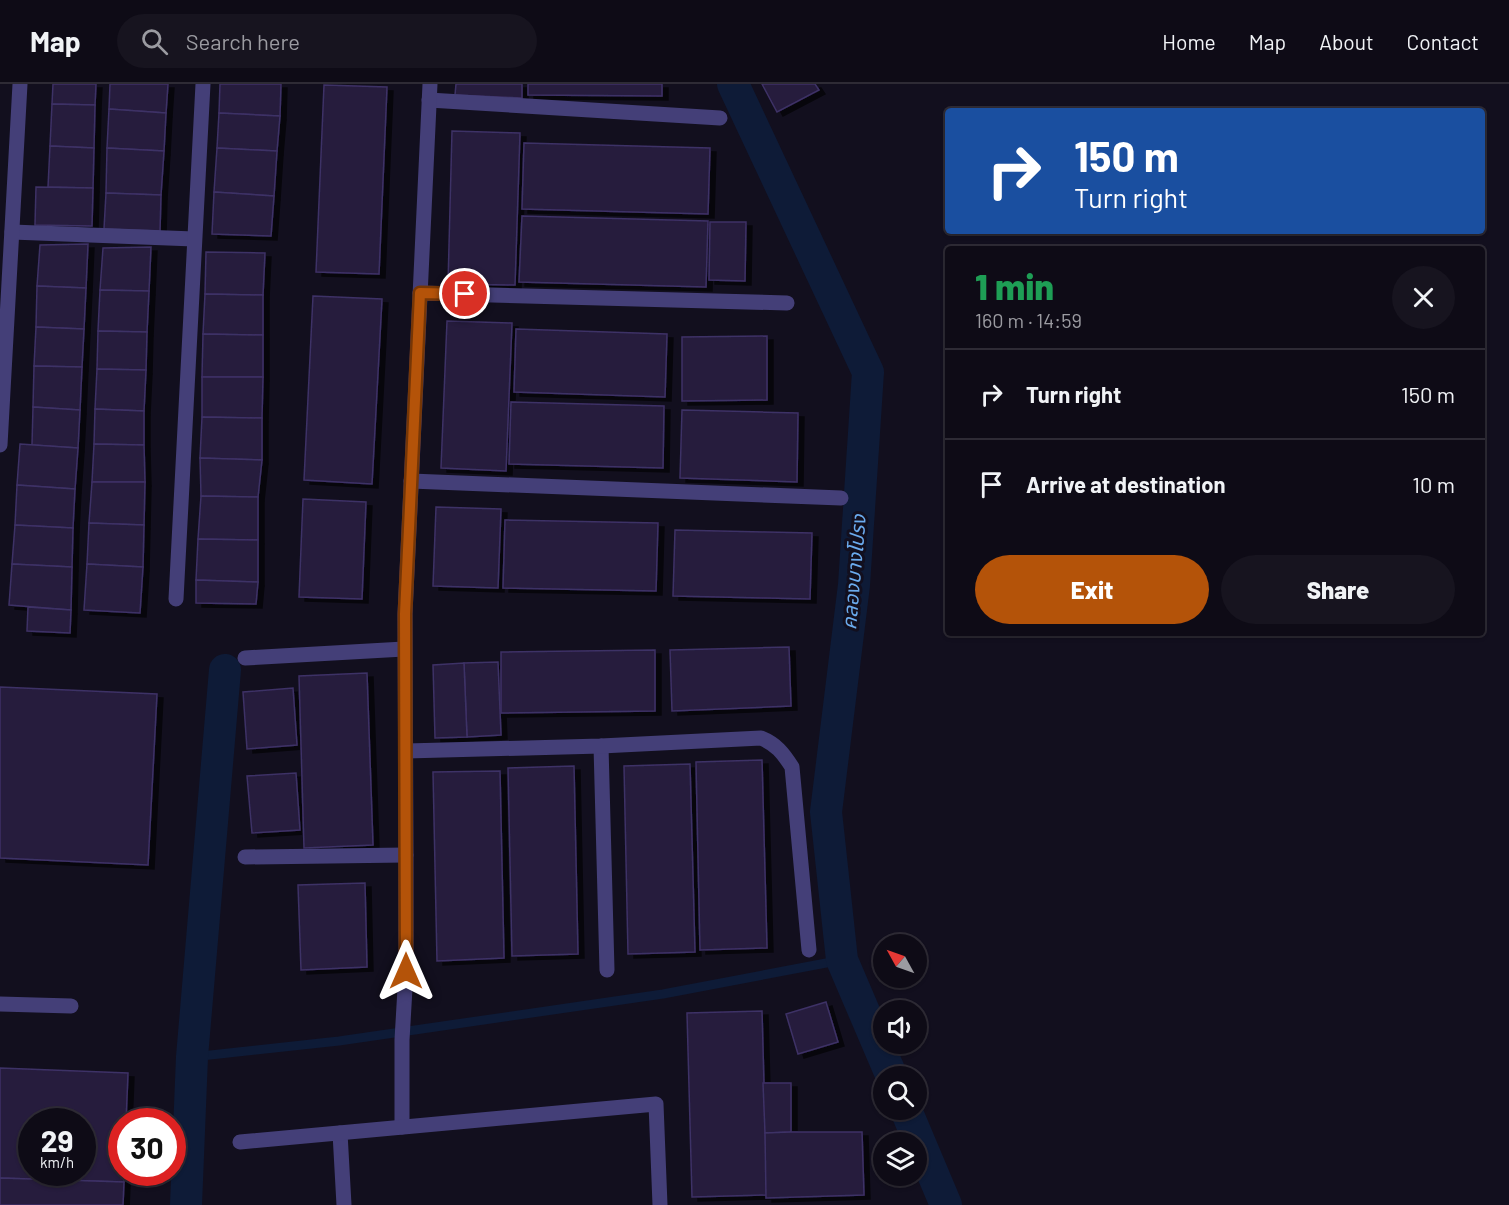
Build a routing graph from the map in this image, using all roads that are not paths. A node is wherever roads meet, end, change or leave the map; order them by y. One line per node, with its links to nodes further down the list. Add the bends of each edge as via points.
1 (20, 84): 6 (street)
2 (202, 84): 7 (street)
3 (430, 84): 4 (street)
4 (429, 100): 5 (street); 8 (street)
5 (720, 118)
6 (12, 232): 7 (street); 10 (street)
7 (194, 239): 14 (street)
8 (420, 293): 9 (street); 12 (street)
9 (787, 303)
10 (2, 358): 11 (street)
11 (0, 445)
12 (411, 482): 13 (street); 15 (street)
13 (841, 498)
14 (176, 599)
15 (405, 649): 16 (street); 18 (street)
16 (245, 658)
17 (601, 746): 18 (street); 21 (street, via 761,738 780,749 792,767); 22 (street)
18 (406, 751): 19 (street)
19 (406, 855): 20 (street); 25 (street)
20 (245, 857)
21 (808, 950)
22 (607, 970)
23 (0, 1004): 24 (street)
24 (71, 1006)
25 (402, 1127): 26 (street); 29 (street, via 656,1104)
26 (340, 1133): 27 (street); 28 (street)
27 (240, 1142)
28 (344, 1205)
29 (660, 1205)

